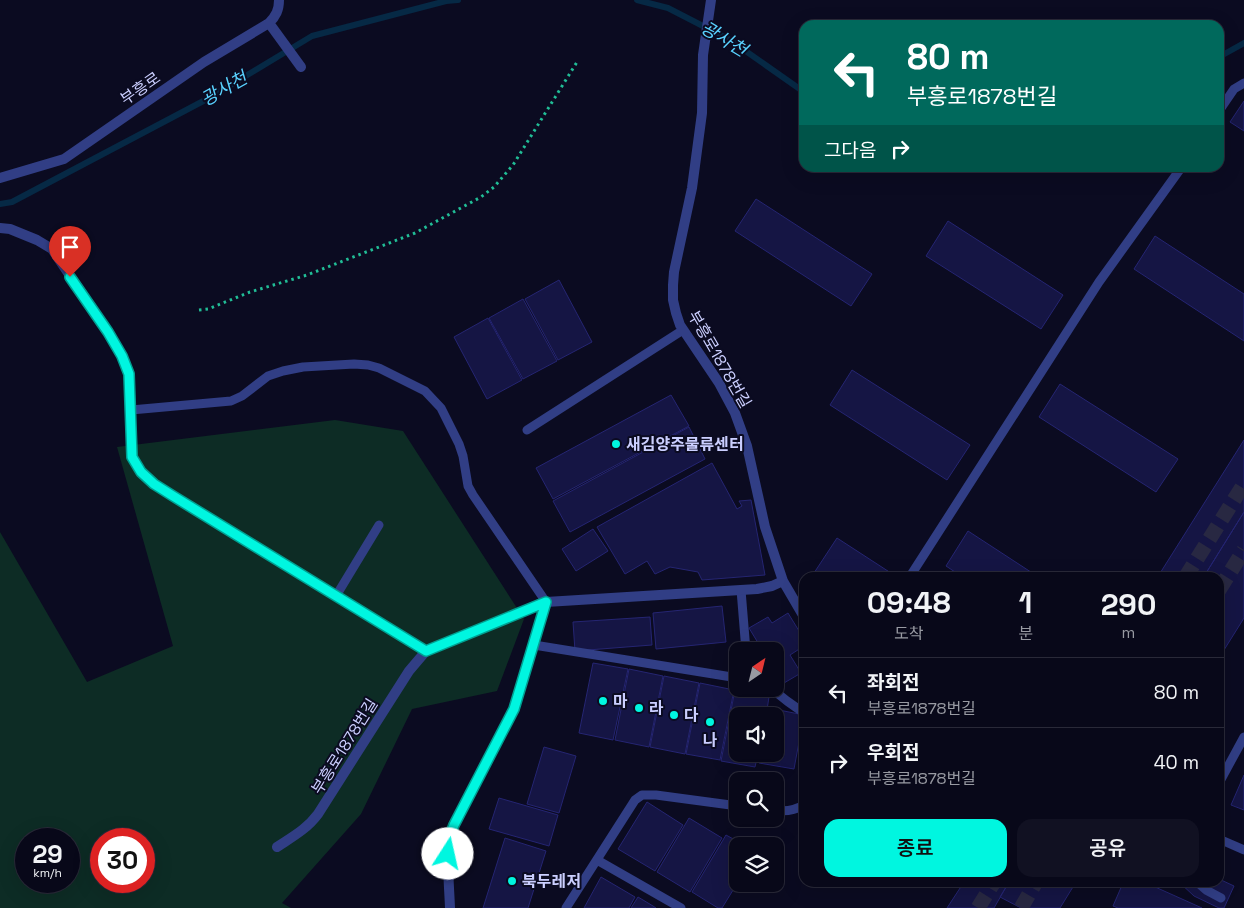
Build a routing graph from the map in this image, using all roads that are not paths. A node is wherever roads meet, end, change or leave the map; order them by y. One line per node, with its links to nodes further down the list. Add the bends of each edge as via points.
1 (279, 0): 3 (street, via 279,8)
2 (711, 4): 10 (street, 부흥로1878번길, via 703,55 702,113 692,188 674,272 673,300)
3 (269, 23): 4 (street); 8 (street, 부흥로, via 204,62 64,158)
4 (300, 65)
5 (1244, 83): 6 (lane, via 1234,89)
6 (1224, 104)
7 (1178, 172): 14 (lane, via 1099,282)
8 (0, 178)
9 (0, 228): 11 (street, via 10,229 52,249 122,356 129,374)
10 (684, 330): 12 (lane); 15 (street, 부흥로1878번길, via 735,413 747,446 765,527)
11 (130, 410): 17 (street, via 132,457 154,484); 18 (lane, via 231,401 268,376 303,367 354,364 379,368 425,390 441,408 459,444 468,486)
12 (527, 430)
13 (379, 525): 17 (lane)
14 (913, 572)
15 (782, 581): 16 (street, 부흥로1878번길, via 772,586); 19 (street, 부흥로1878번길)
16 (741, 590): 18 (street, 부흥로1878번길); 20 (lane)
17 (336, 596): 22 (street)
18 (546, 602): 21 (street); 22 (street, 부흥로1878번길)
19 (799, 609)
20 (745, 642)
21 (534, 646): 23 (lane); 37 (street, via 514,709 449,838)
22 (426, 651): 32 (street, 부흥로1878번길, via 409,671 312,823)
23 (729, 677)
24 (783, 698): 25 (lane)
25 (799, 709)
26 (1244, 737): 27 (lane)
27 (1224, 774)
28 (729, 805): 34 (lane, via 642,795 635,800)
29 (799, 807): 30 (lane)
30 (784, 811)
31 (1224, 841): 33 (lane)
32 (277, 847)
33 (1244, 850)
34 (597, 860): 38 (lane); 39 (lane)
35 (1202, 887): 36 (lane)
36 (1221, 898)
37 (450, 908)
38 (566, 908)
39 (681, 908)

